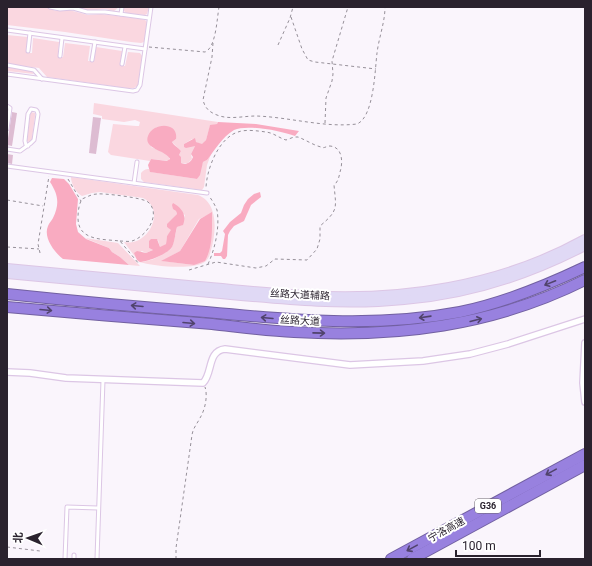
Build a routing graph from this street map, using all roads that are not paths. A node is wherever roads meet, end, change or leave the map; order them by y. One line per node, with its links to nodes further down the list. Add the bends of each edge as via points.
1 (50, 7): 4 (lane)
2 (122, 7): 4 (lane)
3 (151, 7): 5 (lane)
4 (121, 14): 5 (lane)
5 (149, 18): 11 (lane)
6 (7, 30): 7 (lane)
7 (30, 33): 8 (lane); 12 (lane)
8 (62, 38): 9 (lane); 13 (lane)
9 (94, 42): 10 (lane); 14 (lane)
10 (125, 47): 11 (lane); 15 (lane)
11 (145, 48): 18 (lane, via 140,85 135,91)
12 (28, 51)
13 (60, 56)
14 (92, 60)
15 (122, 64)
16 (7, 65): 18 (lane, via 34,70)
17 (7, 74): 18 (lane)
18 (42, 79)
19 (7, 106): 20 (lane, via 10,108)
20 (7, 130)
21 (28, 146): 21 (lane, via 34,140 38,116 37,111 33,109 28,114 25,141); 22 (lane, via 20,150)
22 (7, 149)
23 (137, 162): 25 (lane)
24 (7, 166): 25 (lane)
25 (134, 183): 26 (lane)
26 (207, 192)
27 (585, 239): 30 (main road, 丝路大道辅路, via 536,262 480,281 443,289 380,296 301,295)
28 (585, 246): 31 (main road, 丝路大道辅路, via 533,270 490,284 443,295 381,302 296,301)
29 (585, 267): 33 (highway, 丝路大道, one-way to 33, via 522,294 472,309 408,319 375,321 295,320)
30 (7, 268)
31 (7, 274)
32 (585, 280): 34 (highway, 丝路大道, one-way to 32, via 294,332 377,333 413,331 475,320 520,308)
33 (7, 294)
34 (7, 307)
35 (585, 320): 38 (street, via 470,354 423,361 350,365 225,349 213,357 203,383)
36 (585, 343): 39 (street)
37 (7, 372): 38 (street)
38 (103, 380): 42 (lane)
39 (585, 402)
40 (585, 454): 45 (highway, 宁洛高速 / G36, one-way to 45)
41 (585, 465): 46 (highway, 宁洛高速 / G36)
42 (98, 508): 43 (lane, via 67,507); 44 (lane)
43 (65, 559)
44 (97, 559)
45 (391, 559)
46 (412, 559)

